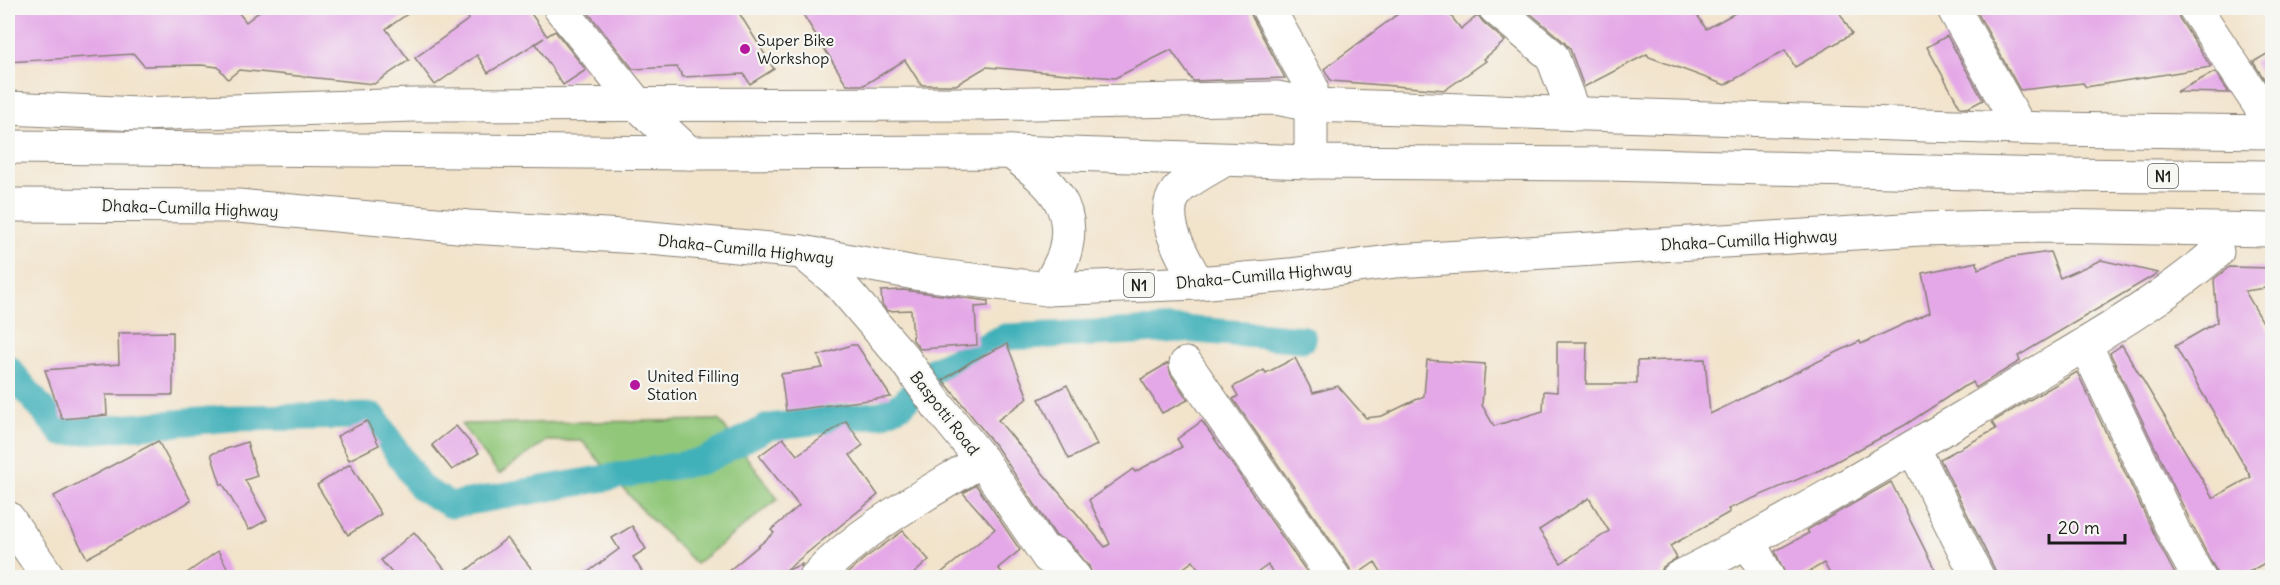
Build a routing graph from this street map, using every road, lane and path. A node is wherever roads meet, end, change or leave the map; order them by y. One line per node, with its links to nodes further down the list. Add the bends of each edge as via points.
1 (560, 8): 6 (main road)
2 (1268, 8): 7 (main road, via 1311,86)
3 (1495, 8): 9 (main road, via 1552,56)
4 (1959, 8): 11 (main road, via 1955,11)
5 (2195, 8): 10 (main road)
6 (638, 105): 7 (main road, via 1277,98); 8 (main road, via 414,105 138,114); 15 (main road)
7 (1311, 105): 9 (main road); 17 (main road)
8 (8, 108)
9 (1574, 114): 11 (main road)
10 (2272, 124)
11 (2020, 128): 12 (main road)
12 (2272, 132)
13 (8, 147): 15 (main road, N1)
14 (1011, 152): 15 (main road, N1); 16 (main road, N1); 26 (main road, via 1056,191 1068,223 1065,251)
15 (689, 153)
16 (1224, 160): 17 (main road, N1); 25 (main road, via 1177,190 1169,207 1171,224)
17 (1311, 162): 18 (main road, N1)
18 (2272, 177)
19 (8, 205): 22 (main road, Dhaka–Cumilla Highway / N1, via 238,206)
20 (1920, 229): 21 (main road, Dhaka–Cumilla Highway / N1, via 2046,226); 23 (main road); 25 (main road, Dhaka–Cumilla Highway / N1, via 1396,261 1290,276)
21 (2272, 230)
22 (802, 252): 26 (main road, Dhaka–Cumilla Highway / N1, via 915,273); 30 (main road, Baspotti Road, via 839,284 905,360)
23 (2217, 252): 24 (main road); 27 (main road, via 2186,279)
24 (2272, 252)
25 (1197, 283): 26 (main road, Dhaka–Cumilla Highway / N1)
26 (1047, 289)
27 (2085, 344): 29 (main road); 40 (main road)
28 (1186, 364): 36 (main road)
29 (1913, 447): 32 (main road); 39 (main road)
30 (982, 460): 34 (main road, via 897,512 832,560); 35 (main road, Baspotti Road, via 1048,557 1055,554)
31 (8, 518): 33 (main road)
32 (1749, 542): 37 (main road); 38 (main road)
33 (49, 578)
34 (815, 578)
35 (1075, 578)
36 (1334, 578)
37 (1678, 578)
38 (1768, 578)
39 (1978, 578)
40 (2199, 578)

